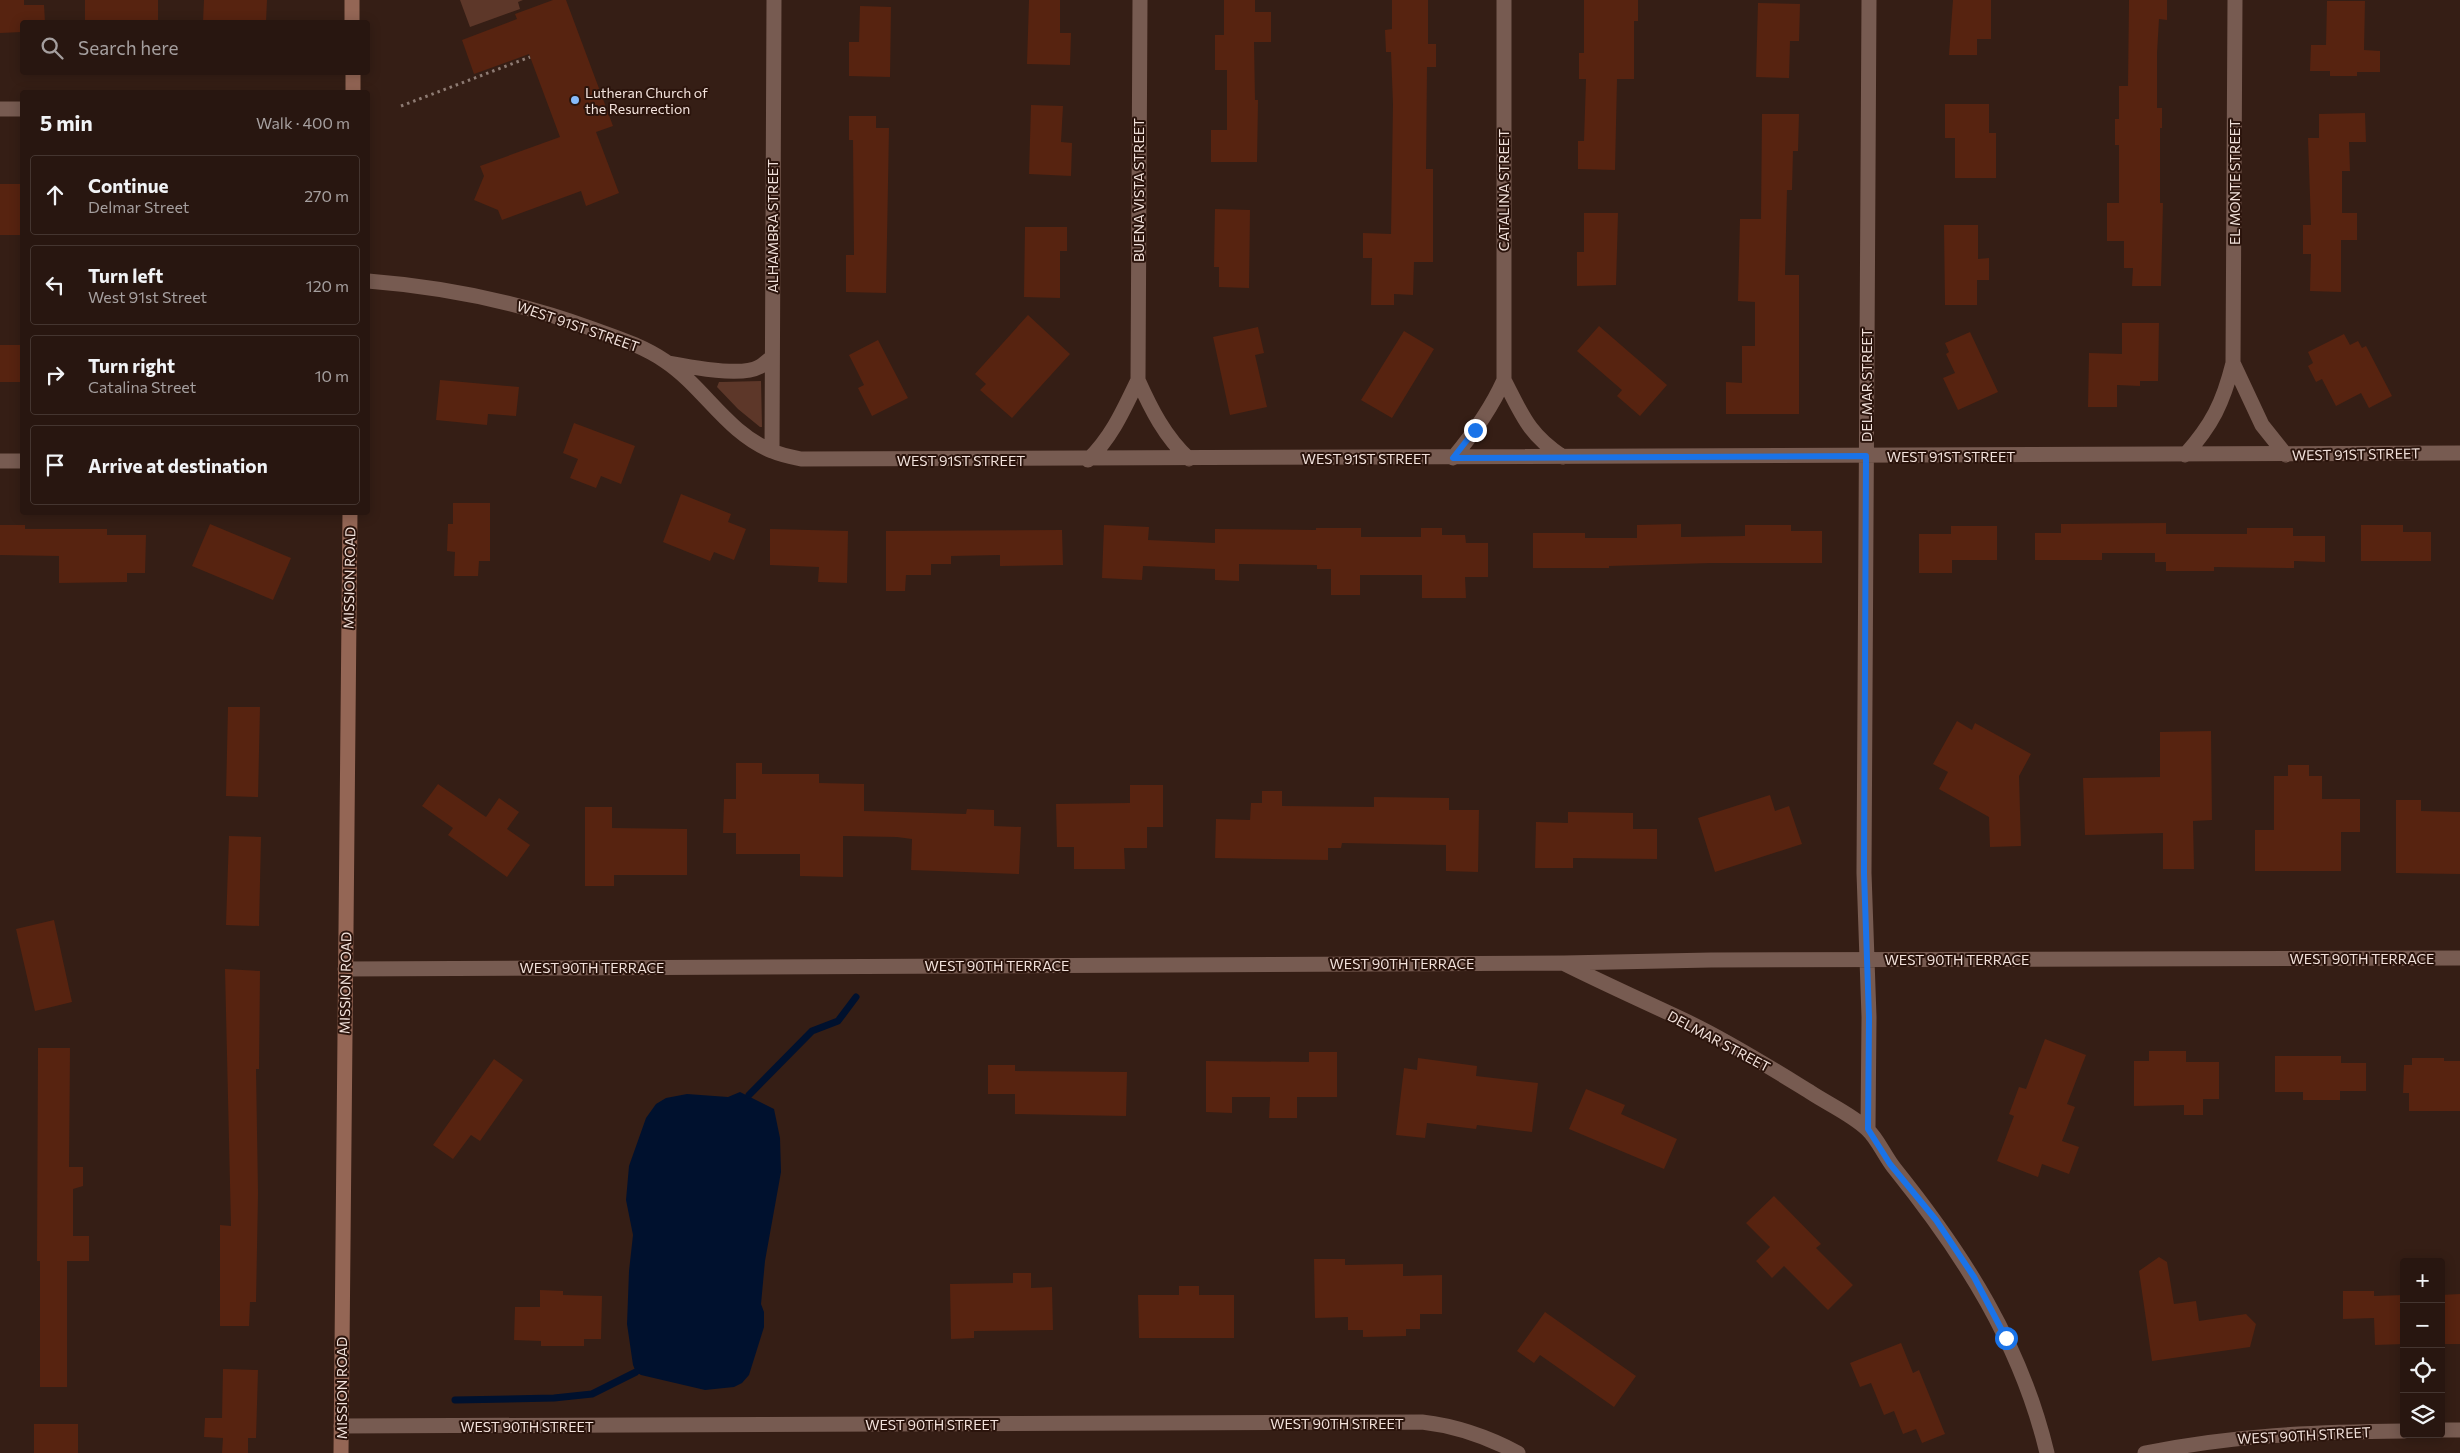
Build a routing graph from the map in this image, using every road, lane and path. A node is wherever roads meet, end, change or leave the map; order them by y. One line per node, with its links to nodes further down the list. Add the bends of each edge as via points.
1 (352, 0): 7 (main road)
2 (774, 0): 15 (street, ALHAMBRA STREET)
3 (1140, 0): 18 (street, BUENA VISTA STREET)
4 (1504, 0): 19 (street, CATALINA STREET)
5 (1869, 0): 23 (street, DELMAR STREET)
6 (2235, 0): 17 (street, EL MONTE STREET)
7 (352, 20)
8 (530, 57): 11 (path)
9 (353, 75): 10 (main road)
10 (353, 90)
11 (401, 106)
12 (0, 109): 13 (street)
13 (20, 109)
14 (370, 281): 16 (street, WEST 91ST STREET, via 456,290 553,314 644,348)
15 (771, 358): 16 (street, WEST 91ST STREET, via 758,368 744,370 697,368); 20 (street, ALHAMBRA STREET)
16 (667, 362): 20 (street, WEST 91ST STREET, via 734,427)
17 (2234, 363): 22 (street, EL MONTE STREET, via 2262,425); 24 (street, EL MONTE STREET, via 2220,406)
18 (1138, 380): 26 (street, BUENA VISTA STREET, via 1169,439); 28 (street, BUENA VISTA STREET, via 1121,417 1102,446)
19 (1504, 380): 25 (street, CATALINA STREET, via 1531,430); 27 (street, CATALINA STREET, via 1494,401)
20 (772, 451): 28 (street, WEST 91ST STREET, via 801,459)
21 (2460, 454): 22 (street, WEST 91ST STREET)
22 (2286, 455): 24 (street, WEST 91ST STREET)
23 (1866, 456): 24 (street, WEST 91ST STREET); 25 (street, WEST 91ST STREET); 33 (street, DELMAR STREET, via 1864,873)
24 (2185, 456)
25 (1563, 457): 27 (street, WEST 91ST STREET)
26 (1189, 458): 27 (street, WEST 91ST STREET); 28 (street, WEST 91ST STREET)
27 (1453, 458)
28 (1088, 460)
29 (0, 461): 30 (street)
30 (20, 461)
31 (350, 515): 35 (main road, MISSION ROAD)
32 (2460, 958): 33 (street, WEST 90TH TERRACE)
33 (1867, 959): 34 (street, WEST 90TH TERRACE); 36 (street, DELMAR STREET)
34 (1564, 963): 35 (street, WEST 90TH TERRACE); 36 (street, DELMAR STREET, via 1754,1057)
35 (345, 969): 37 (main road, MISSION ROAD)
36 (1868, 1129): 43 (street, DELMAR STREET, via 1974,1277 2006,1338 2029,1392)
37 (341, 1426): 41 (main road, MISSION ROAD); 42 (street, WEST 90TH STREET, via 1422,1422 1451,1426 1488,1437)
38 (2445, 1430): 39 (street)
39 (2460, 1430)
40 (2400, 1431): 44 (street, WEST 90TH STREET, via 2261,1435)
41 (341, 1453)
42 (1518, 1453)
43 (2047, 1453)
44 (2145, 1453)

